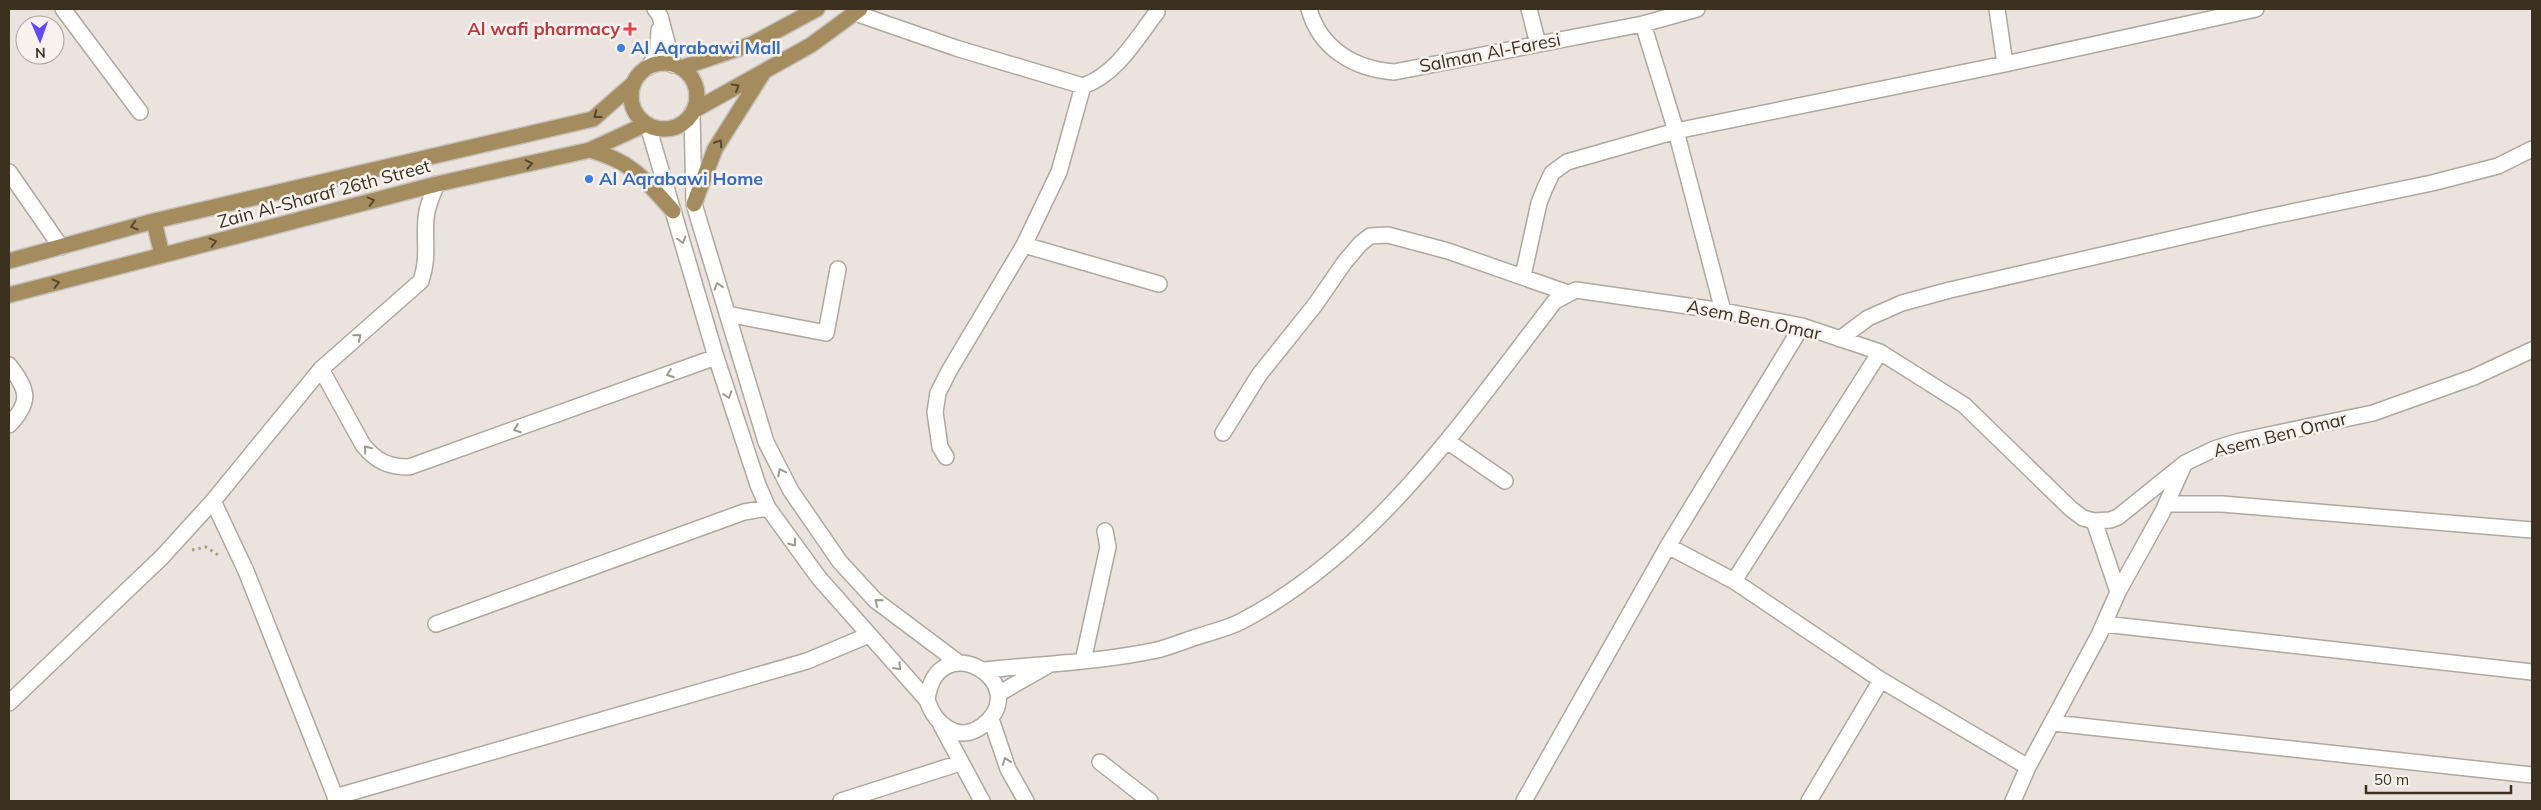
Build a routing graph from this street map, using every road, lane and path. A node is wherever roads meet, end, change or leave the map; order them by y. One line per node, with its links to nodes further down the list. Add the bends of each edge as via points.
1 (63, 9): 20 (street)
2 (817, 9): 15 (main road, via 752,44)
3 (1309, 9): 13 (street, Salman Al-Faresi, via 1313,23 1327,43 1347,60 1375,70 1394,72)
4 (1529, 9): 13 (street)
5 (1697, 9): 12 (street, Salman Al-Faresi)
6 (1997, 9): 14 (street)
7 (2256, 9): 11 (street)
8 (858, 11): 17 (main road, via 811,45); 19 (street, via 956,48)
9 (658, 12): 15 (street); 16 (street, via 658,51)
10 (1157, 12): 19 (street, via 1124,56 1099,80)
11 (2209, 13): 14 (street)
12 (1643, 24): 13 (street, Salman Al-Faresi); 23 (street)
13 (1538, 44)
14 (2005, 64): 23 (street)
15 (677, 66): 16 (main road, via 665,63); 21 (main road, via 689,75 697,92)
16 (649, 67): 18 (main road)
17 (764, 71): 21 (main road, one-way to 17); 28 (main road, one-way to 17, via 715,149)
18 (634, 83): 22 (main road, via 631,101 639,118); 30 (main road, Zain Al-Sharaf 26th Street, one-way to 30, via 593,119)
19 (1083, 86): 31 (street, via 1059,172)
20 (140, 112)
21 (693, 112): 22 (main road, via 678,126 658,129); 28 (street)
22 (647, 125): 24 (main road, Zain Al-Sharaf 26th Street); 29 (street)
23 (1676, 131): 36 (street, via 1596,152 1567,162 1552,173 1539,203); 40 (street)
24 (590, 150): 27 (main road, Zain Al-Sharaf 26th Street, one-way to 24); 29 (main road, via 629,165)
25 (2532, 150): 43 (street, via 2498,166 2432,183 2263,218 1902,303 1868,318)
26 (9, 172): 32 (street)
27 (437, 184): 33 (main road, Zain Al-Sharaf 26th Street, one-way to 27); 48 (street, one-way to 27, via 421,282 428,251 426,218 429,200)
28 (694, 204): 41 (street, one-way to 28)
29 (674, 211): 46 (street, one-way to 46)
30 (154, 221): 32 (main road, Zain Al-Sharaf 26th Street, one-way to 32); 33 (main road)
31 (1024, 245): 37 (street); 52 (street, via 938,393 935,412 940,447)
32 (61, 247): 34 (main road, Zain Al-Sharaf 26th Street)
33 (162, 255): 39 (main road, Zain Al-Sharaf 26th Street, one-way to 33)
34 (9, 261)
35 (838, 269): 41 (street, via 826,333)
36 (1523, 276): 38 (street); 50 (street, via 1399,237 1370,236 1344,263 1259,375)
37 (1159, 284)
38 (1568, 293): 40 (street, Asem Ben Omar, via 1584,290); 51 (street, via 1555,302)
39 (9, 295)
40 (1723, 311): 42 (street, Asem Ben Omar)
41 (727, 314): 70 (street, one-way to 41, via 875,600 840,562 810,521 766,442)
42 (1802, 326): 43 (street, Asem Ben Omar); 61 (street)
43 (1840, 339): 45 (street, Asem Ben Omar)
44 (2532, 350): 53 (street, Asem Ben Omar, via 2466,380 2373,413 2240,441)
45 (1880, 352): 58 (street, Asem Ben Omar, via 1964,406 2071,509); 64 (street)
46 (716, 357): 48 (street, one-way to 48, via 409,466 395,467 383,463 363,445); 57 (street, one-way to 57)
47 (9, 365): 49 (street, via 22,384 25,398 22,412)
48 (321, 369): 55 (street)
49 (9, 425)
50 (1223, 433)
51 (1447, 440): 54 (street); 69 (street, via 1397,501 1334,560 1285,595 1238,623 1158,650)
52 (946, 457)
53 (2185, 463): 56 (street); 58 (street, Asem Ben Omar, via 2118,517)
54 (1505, 481)
55 (213, 501): 62 (street); 85 (street, via 249,580)
56 (2166, 504): 59 (street, via 2222,504); 65 (street)
57 (768, 508): 66 (street, via 744,512); 68 (street, one-way to 68, via 819,578)
58 (2094, 522): 65 (street)
59 (2532, 530)
60 (1105, 531): 69 (street, via 1108,547)
61 (1668, 546): 64 (street); 90 (street)
62 (162, 556): 63 (path, via 206,547); 77 (street)
63 (222, 557)
64 (1734, 582): 74 (street)
65 (2118, 592): 67 (street)
66 (436, 624)
67 (2104, 624): 73 (street); 79 (street)
68 (869, 635): 76 (street, one-way to 76); 85 (street, via 807,661)
69 (1083, 661): 71 (street)
70 (959, 663): 72 (street); 76 (street, via 936,675 929,687)
71 (1052, 663): 72 (street); 75 (street)
72 (985, 670): 75 (street, via 994,681)
73 (2532, 672)
74 (1881, 680): 83 (street); 91 (street)
75 (998, 694): 78 (street, via 995,712)
76 (927, 700): 80 (street)
77 (9, 703)
78 (990, 719): 80 (street, via 976,730 958,732); 88 (street, one-way to 78, via 1008,769)
79 (2053, 723): 83 (street); 84 (street)
80 (941, 725): 82 (street)
81 (1100, 762): 89 (street)
82 (960, 763): 86 (street); 87 (street)
83 (2028, 767): 92 (street)
84 (2532, 775)
85 (336, 799)
86 (841, 801)
87 (982, 801)
88 (1026, 801)
89 (1150, 801)
90 (1524, 801)
91 (1809, 801)
92 (2013, 801)

